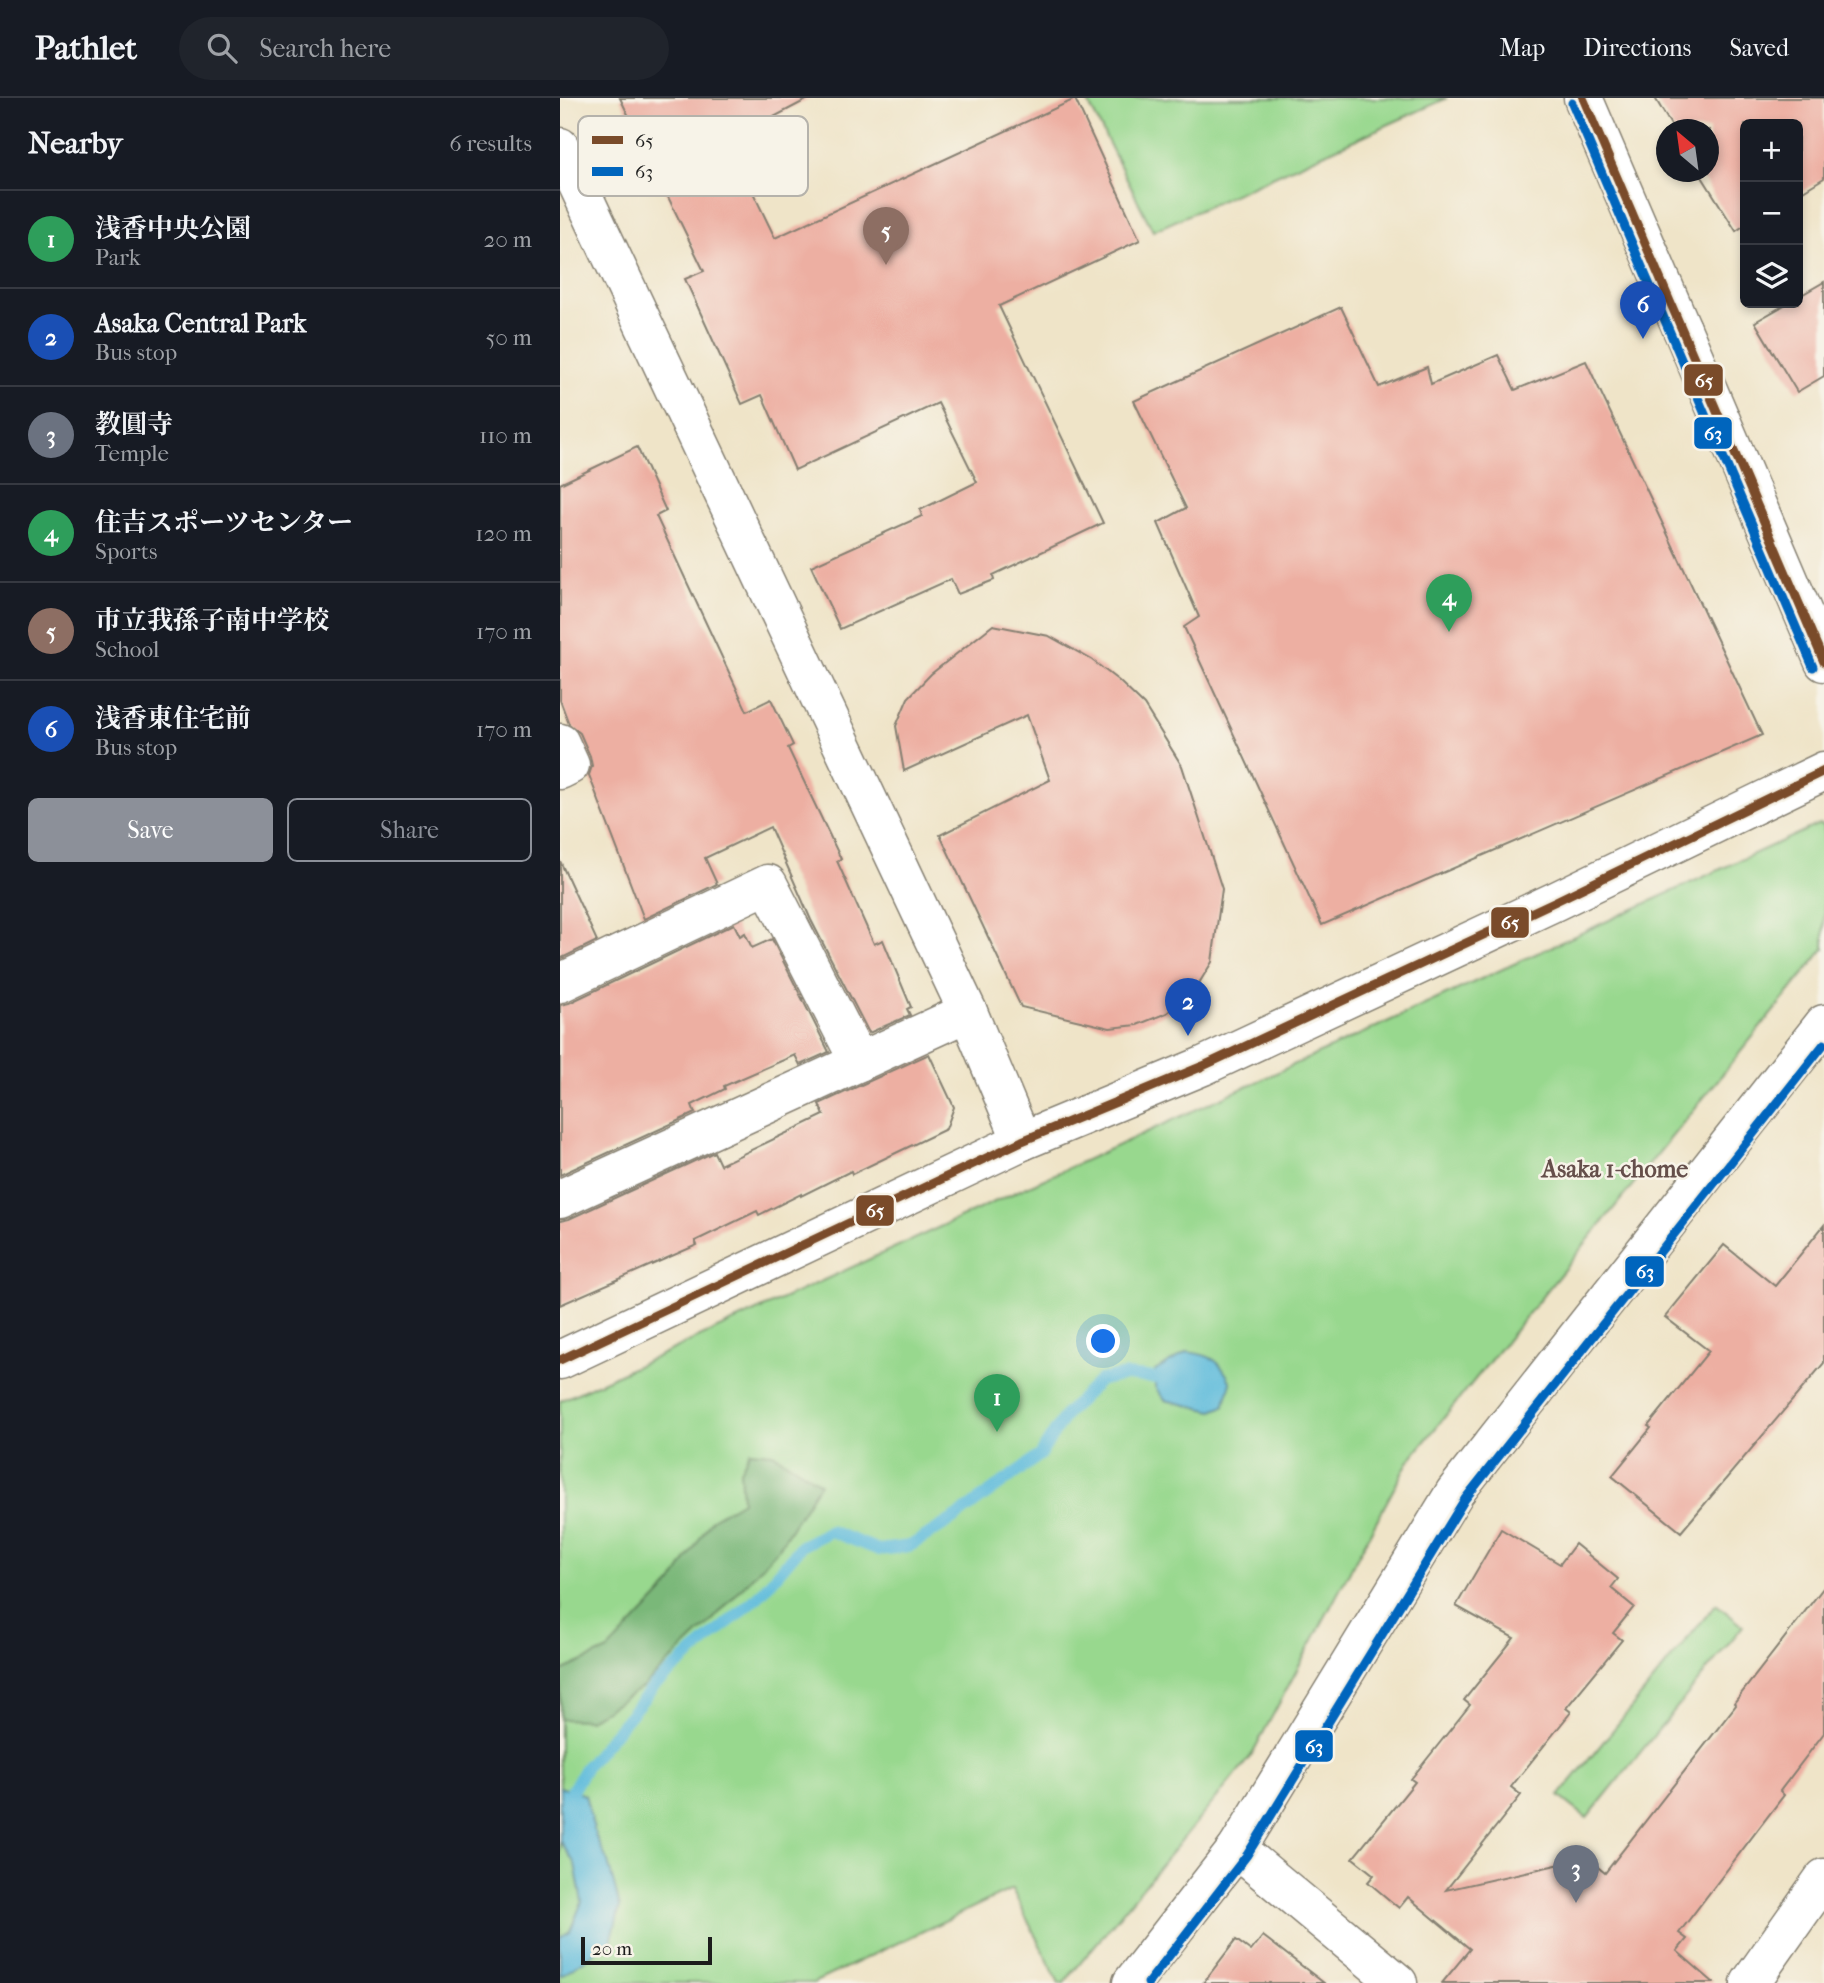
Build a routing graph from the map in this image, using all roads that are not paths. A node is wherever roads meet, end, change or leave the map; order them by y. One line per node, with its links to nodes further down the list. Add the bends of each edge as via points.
1 (1583, 98): 5 (street)
2 (560, 147): 3 (street)
3 (578, 185)
4 (583, 196): 10 (street)
5 (1824, 662)
6 (560, 743): 7 (street, via 570,765)
7 (560, 770)
8 (1824, 771): 13 (street, via 1215,1060)
9 (560, 983): 12 (street, via 768,884)
10 (968, 1012): 12 (street); 13 (street)
11 (1824, 1024): 16 (street, via 1455,1492)
12 (859, 1062): 14 (street)
13 (1023, 1141): 15 (street)
14 (560, 1199)
15 (560, 1360)
16 (1237, 1849): 18 (street); 19 (street)
17 (1824, 1878): 20 (street)
18 (1132, 1983)
19 (1398, 1983)
20 (1750, 1983)

